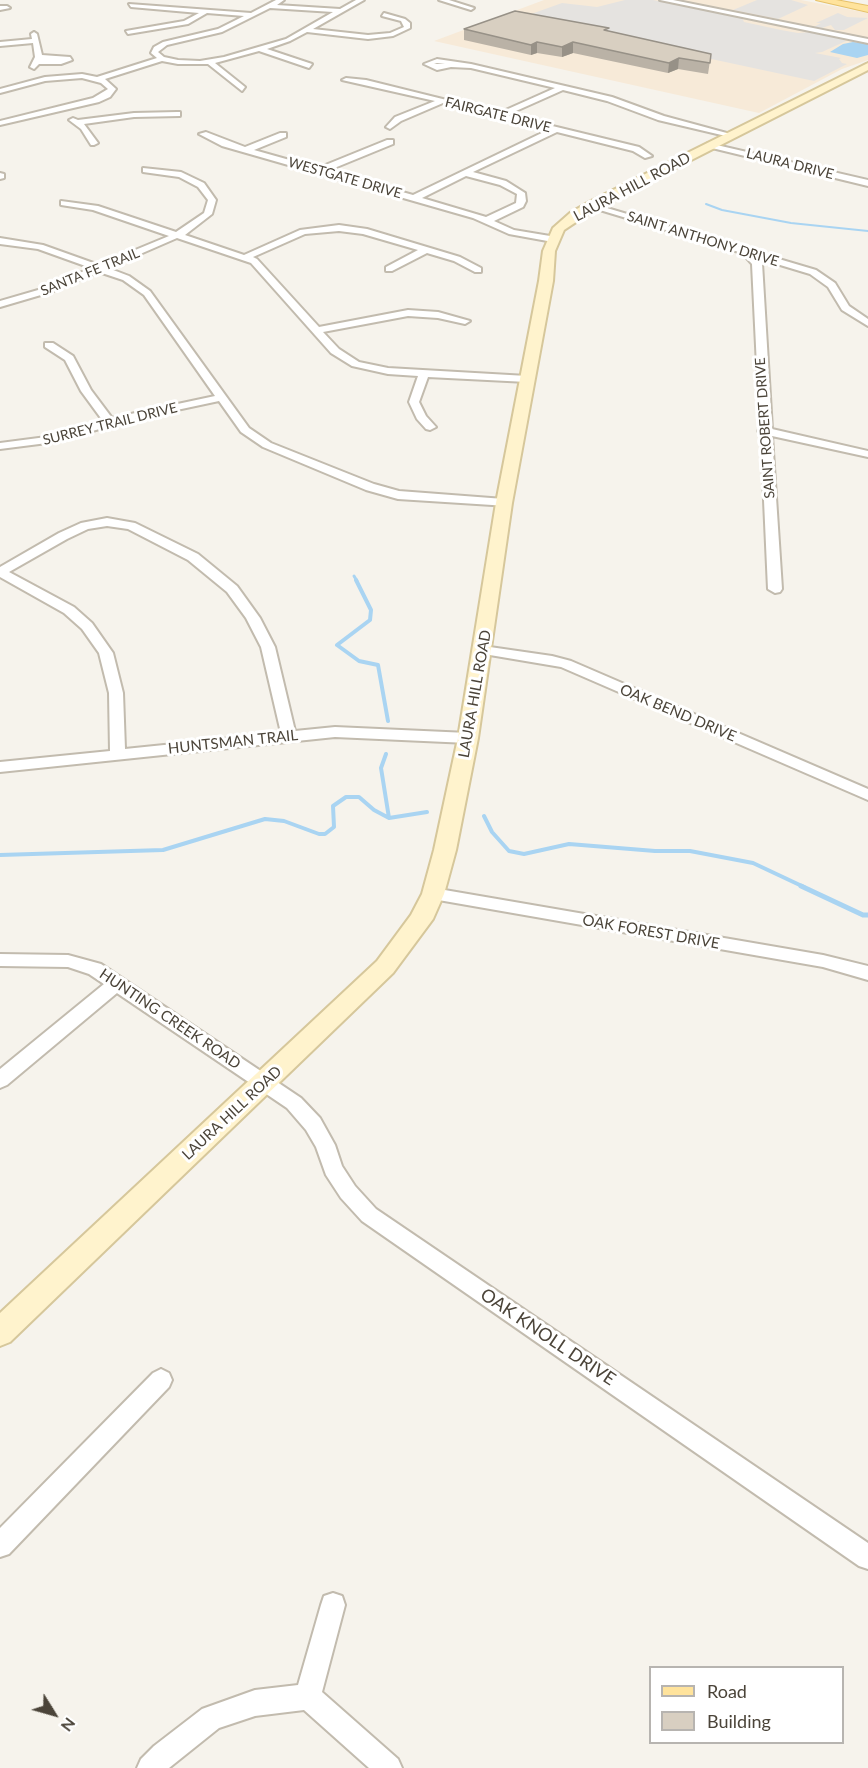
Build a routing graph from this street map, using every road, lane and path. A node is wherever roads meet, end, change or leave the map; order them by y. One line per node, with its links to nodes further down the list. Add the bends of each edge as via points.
1 (281, 0): 7 (street)
2 (362, 0): 11 (street)
3 (442, 0): 8 (street)
4 (663, 0): 18 (street)
5 (821, 0): 9 (main road)
6 (131, 5): 10 (street)
7 (270, 6): 11 (street); 12 (street)
8 (471, 9)
9 (868, 9)
10 (206, 11): 12 (street); 17 (street, via 186,23)
11 (340, 12): 16 (street)
12 (253, 15): 21 (street, via 220,31 159,45 154,53)
13 (384, 15): 14 (street, via 403,20)
14 (406, 28): 15 (street); 16 (street, via 368,41)
15 (417, 28)
16 (306, 30): 20 (street)
17 (128, 32)
18 (868, 40)
19 (0, 44): 26 (street, via 34,37 34,70)
20 (261, 49): 22 (street); 24 (street)
21 (165, 60): 22 (street); 27 (street)
22 (210, 62): 30 (street)
23 (451, 65): 29 (street, via 471,66)
24 (309, 66)
25 (868, 66): 42 (main road, LAURA HILL ROAD)
26 (45, 79): 27 (street, via 81,76); 31 (street)
27 (101, 80): 33 (street, via 112,89 107,95)
28 (346, 80): 32 (street, FAIRGATE DRIVE)
29 (562, 88): 35 (street); 42 (street)
30 (242, 89)
31 (0, 91)
32 (442, 101): 35 (street, FAIRGATE DRIVE); 38 (street, via 398,119)
33 (53, 109): 36 (street); 37 (street)
34 (177, 114): 36 (street)
35 (500, 115): 39 (street, FAIRGATE DRIVE)
36 (79, 122): 44 (street)
37 (0, 123)
38 (390, 127)
39 (556, 129): 47 (street, FAIRGATE DRIVE, via 636,149); 50 (street)
40 (203, 134): 46 (street, WESTGATE DRIVE)
41 (283, 135): 46 (street)
42 (730, 135): 45 (main road, LAURA HILL ROAD)
43 (390, 142): 49 (street)
44 (94, 143)
45 (711, 145): 51 (street, LAURA DRIVE); 54 (main road, LAURA HILL ROAD)
46 (246, 150): 49 (street, WESTGATE DRIVE)
47 (648, 156)
48 (146, 170): 60 (street, SANTA FE TRAIL, via 181,175 201,185 210,195 207,214)
49 (318, 171): 52 (street, WESTGATE DRIVE)
50 (466, 173): 52 (street); 57 (street, via 503,183 521,193 520,205)
51 (868, 183)
52 (414, 198): 57 (street, WESTGATE DRIVE)
53 (63, 203): 60 (street, via 95,208)
54 (593, 205): 62 (main road, LAURA HILL ROAD, via 565,223); 64 (street, SAINT ANTHONY DRIVE)
55 (312, 219): 59 (street)
56 (324, 219): 58 (street)
57 (488, 220): 62 (street, WESTGATE DRIVE, via 491,230 501,236)
58 (334, 228): 59 (street); 63 (street, via 364,231)
59 (312, 230): 65 (street)
60 (178, 235): 65 (street); 68 (street, SANTA FE TRAIL)
61 (0, 241): 68 (street, via 40,247)
62 (552, 243): 77 (main road, LAURA HILL ROAD)
63 (425, 250): 69 (street); 70 (street)
64 (746, 252): 66 (street, SAINT ANTHONY DRIVE); 67 (street)
65 (246, 257): 74 (street, via 264,270)
66 (785, 264): 67 (street, via 767,262); 73 (street, SAINT ANTHONY DRIVE, via 813,272 832,285 845,308)
67 (757, 267): 81 (street, SAINT ROBERT DRIVE)
68 (100, 268): 71 (street, SANTA FE TRAIL, via 48,290); 78 (street, via 126,278 147,293)
69 (388, 269)
70 (478, 270)
71 (0, 304)
72 (465, 321): 74 (street, via 408,313)
73 (868, 323)
74 (317, 330): 76 (street, via 335,351 356,364 388,372)
75 (49, 345): 79 (street, via 69,358 86,391)
76 (424, 373): 77 (street); 80 (street, via 414,402 420,417)
77 (527, 379): 84 (main road, LAURA HILL ROAD)
78 (220, 398): 79 (street, SURREY TRAIL DRIVE); 84 (street, via 245,430 267,445 370,487 417,498)
79 (109, 422): 82 (street, SURREY TRAIL DRIVE, via 55,439)
80 (430, 427)
81 (764, 431): 83 (street); 86 (street, SAINT ROBERT DRIVE)
82 (0, 446)
83 (868, 454)
84 (504, 503): 87 (main road, LAURA HILL ROAD)
85 (0, 572): 88 (street, via 63,536 107,522 152,534 193,557 232,588 253,618 268,647); 90 (street, via 69,610 87,626 106,653 116,693)
86 (775, 589)
87 (483, 650): 89 (main road, LAURA HILL ROAD); 92 (street, OAK BEND DRIVE, via 566,664)
88 (289, 736): 89 (street, HUNTSMAN TRAIL, via 362,732); 90 (street, HUNTSMAN TRAIL)
89 (468, 738): 93 (main road, LAURA HILL ROAD)
90 (118, 754): 91 (street, HUNTSMAN TRAIL)
91 (0, 767)
92 (868, 795)
93 (433, 894): 95 (street, OAK FOREST DRIVE); 98 (main road, LAURA HILL ROAD, via 421,919 385,967)
94 (0, 960): 96 (street, HUNTING CREEK ROAD, via 68,960 95,969)
95 (868, 973)
96 (116, 984): 97 (street); 98 (street, HUNTING CREEK ROAD)
97 (0, 1080)
98 (264, 1083): 99 (main road, LAURA HILL ROAD); 102 (street, OAK KNOLL DRIVE, via 294,1103 313,1124 333,1168 369,1215)
99 (0, 1332)
100 (161, 1380): 101 (street)
101 (0, 1545)
102 (868, 1557)
103 (333, 1605): 104 (street)
104 (308, 1697): 105 (street, via 255,1702 210,1718); 106 (street)
105 (150, 1768)
106 (389, 1768)

